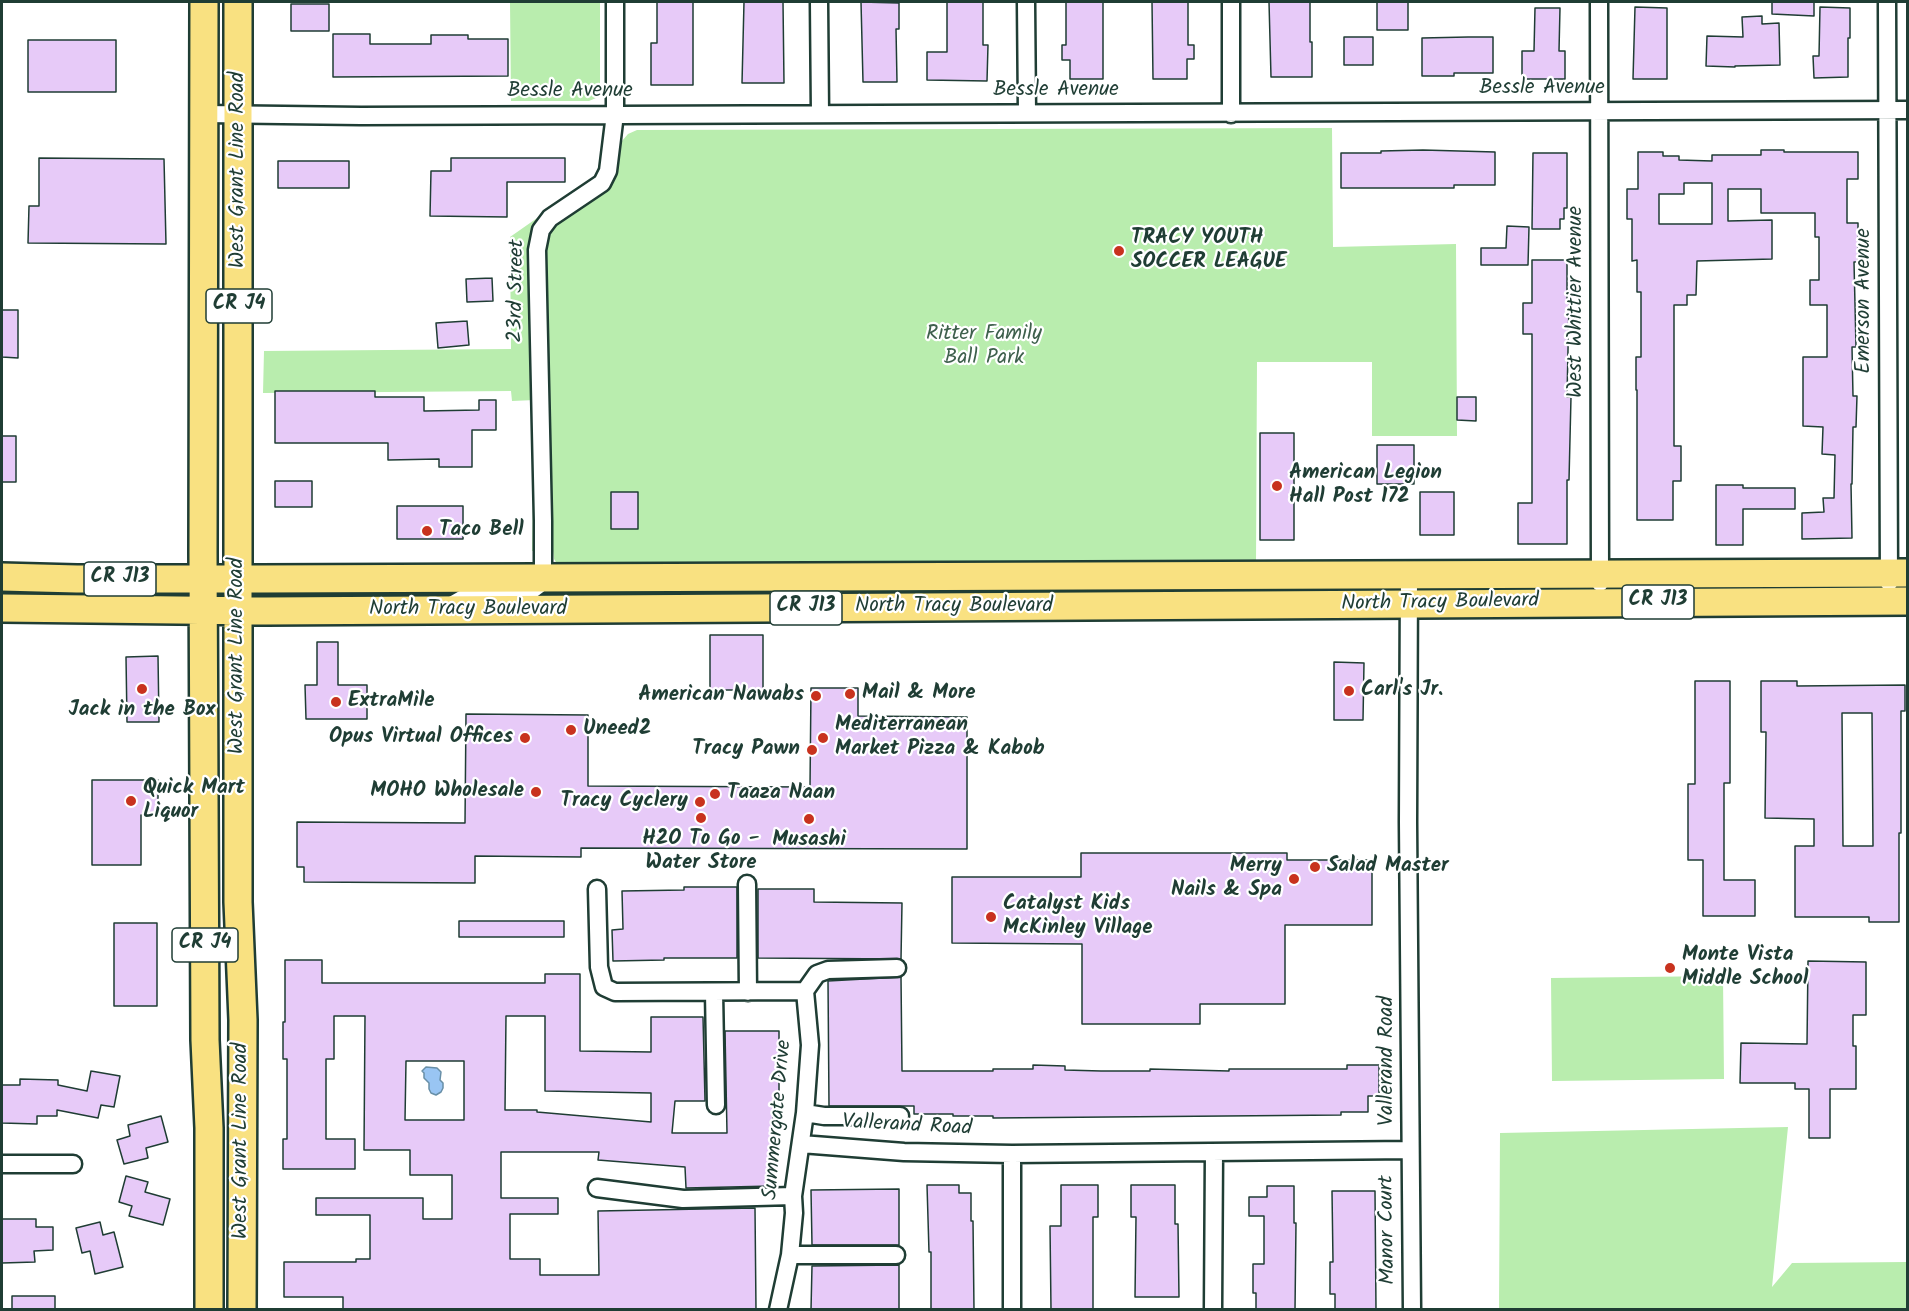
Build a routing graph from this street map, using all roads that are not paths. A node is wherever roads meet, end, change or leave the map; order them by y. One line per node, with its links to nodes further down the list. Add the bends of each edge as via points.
1 (204, 2): 13 (main road, West Grant Line Road / CR J4)
2 (238, 2): 17 (main road, West Grant Line Road / CR J4)
3 (615, 2): 14 (street, 23rd Street)
4 (819, 2): 15 (street)
5 (1026, 2): 12 (street)
6 (1231, 2): 16 (street)
7 (1599, 2): 11 (street, West Whittier Avenue)
8 (1887, 2): 9 (street, Emerson Avenue)
9 (1887, 110): 10 (street, Bessle Avenue); 11 (street, Bessle Avenue); 18 (street, Emerson Avenue)
10 (1908, 110)
11 (1599, 111): 16 (street, Bessle Avenue); 20 (street, West Whittier Avenue)
12 (1027, 113): 15 (street, Bessle Avenue); 16 (street, Bessle Avenue)
13 (205, 114): 17 (street, Bessle Avenue); 23 (main road, West Grant Line Road / CR J4)
14 (615, 114): 15 (street, Bessle Avenue); 17 (street, Bessle Avenue); 22 (street, 23rd Street, via 608,171 602,183 550,218 541,230 537,250)
15 (819, 114)
16 (1231, 114)
17 (238, 115): 24 (main road, West Grant Line Road / CR J4)
18 (1898, 573): 20 (main road, North Tracy Boulevard / CR J13); 25 (street, Emerson Avenue)
19 (1409, 574): 20 (main road, North Tracy Boulevard / CR J13); 22 (main road, North Tracy Boulevard / CR J13); 27 (street, Vallerand Road)
20 (1600, 574): 26 (street, West Whittier Avenue)
21 (2, 577): 23 (main road, North Tracy Boulevard / CR J13)
22 (543, 578): 24 (main road, North Tracy Boulevard / CR J13); 29 (street, via 524,594 467,596)
23 (203, 579): 24 (main road, North Tracy Boulevard / CR J13); 30 (main road, West Grant Line Road / CR J4)
24 (238, 579): 31 (main road, West Grant Line Road / CR J4)
25 (1898, 601): 26 (main road, North Tracy Boulevard / CR J13)
26 (1601, 603): 27 (main road, North Tracy Boulevard / CR J13)
27 (1408, 605): 29 (main road, North Tracy Boulevard / CR J13); 43 (street, Vallerand Road)
28 (2, 608): 30 (main road, North Tracy Boulevard / CR J13)
29 (444, 610): 31 (main road, North Tracy Boulevard / CR J13)
30 (204, 611): 31 (main road, North Tracy Boulevard / CR J13); 41 (main road, West Grant Line Road / CR J4)
31 (238, 611): 49 (main road, West Grant Line Road / CR J4)
32 (747, 884): 37 (street)
33 (597, 889): 36 (street, via 599,967 604,987 615,992)
34 (897, 968): 35 (street, via 828,969 817,974)
35 (805, 991): 37 (street); 39 (street, Summergate Drive, via 810,1045)
36 (714, 992): 37 (street); 38 (street)
37 (748, 992)
38 (716, 1105)
39 (805, 1113): 40 (street); 42 (street, Summergate Drive)
40 (900, 1116)
41 (208, 1128): 49 (main road, via 219,1145 230,1184); 53 (main road, West Grant Line Road / CR J4)
42 (801, 1144): 45 (street, Vallerand Road, via 904,1152); 50 (street, Summergate Drive)
43 (1410, 1150): 44 (street, Vallerand Road); 58 (street, Manor Court)
44 (1214, 1152): 45 (street, Vallerand Road); 57 (street)
45 (1012, 1154): 56 (street)
46 (2, 1164): 47 (street)
47 (73, 1164)
48 (597, 1188): 50 (street, via 683,1199)
49 (242, 1193): 54 (main road, West Grant Line Road / CR J4)
50 (793, 1196): 51 (street, Summergate Drive)
51 (790, 1255): 52 (street); 55 (street, Summergate Drive)
52 (896, 1255)
53 (209, 1310)
54 (242, 1310)
55 (778, 1310)
56 (1012, 1310)
57 (1214, 1310)
58 (1412, 1310)

